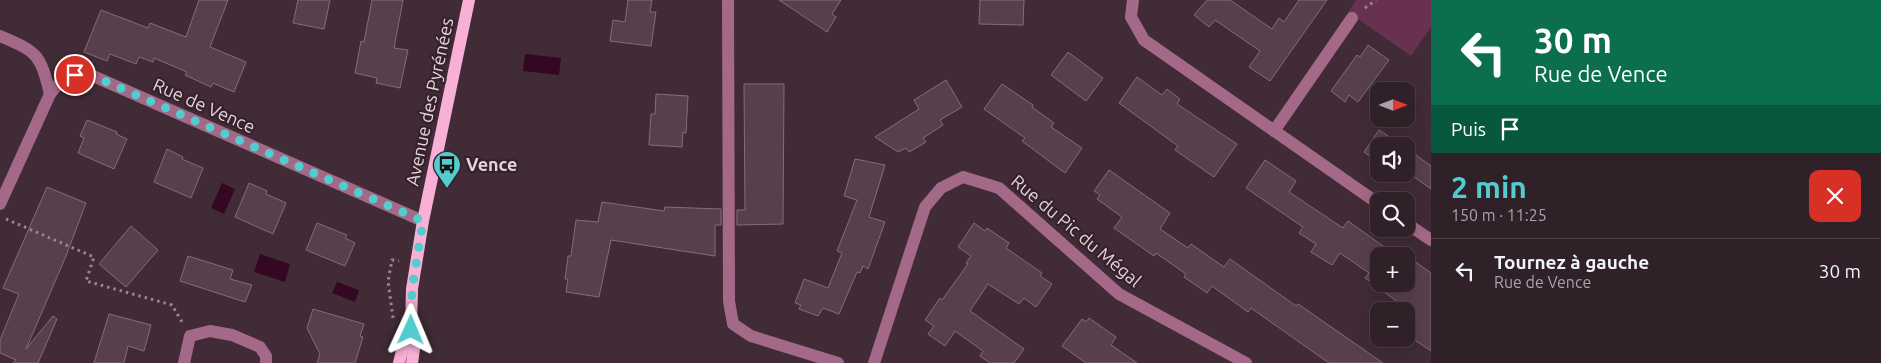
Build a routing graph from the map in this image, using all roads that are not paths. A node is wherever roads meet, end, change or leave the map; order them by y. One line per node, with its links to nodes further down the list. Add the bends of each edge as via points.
1 (469, 0): 10 (main road, Avenue des Pyrénées)
2 (728, 0): 18 (street, via 729,301 733,324 752,336)
3 (1133, 0): 7 (street, via 1131,17 1144,40)
4 (1352, 18): 7 (street)
5 (0, 36): 6 (street, via 36,54)
6 (50, 94): 9 (street); 10 (street, Rue de Vence, via 60,81 75,75 93,76)
7 (1274, 131): 8 (street)
8 (1370, 198)
9 (0, 204)
10 (423, 221): 13 (main road, Avenue des Pyrénées, via 412,289)
11 (1415, 229): 12 (street)
12 (1431, 240)
13 (411, 330): 16 (main road, Avenue des Pyrénées); 17 (main road, Avenue des Pyrénées)
14 (184, 363): 15 (street, via 190,336 210,330 260,347)
15 (266, 363)
16 (399, 363)
17 (412, 363)
18 (838, 363)
19 (874, 363): 20 (street, Rue du Pic du Mégal, via 925,207 941,188 963,177 999,188 1119,294)
20 (1246, 363)

